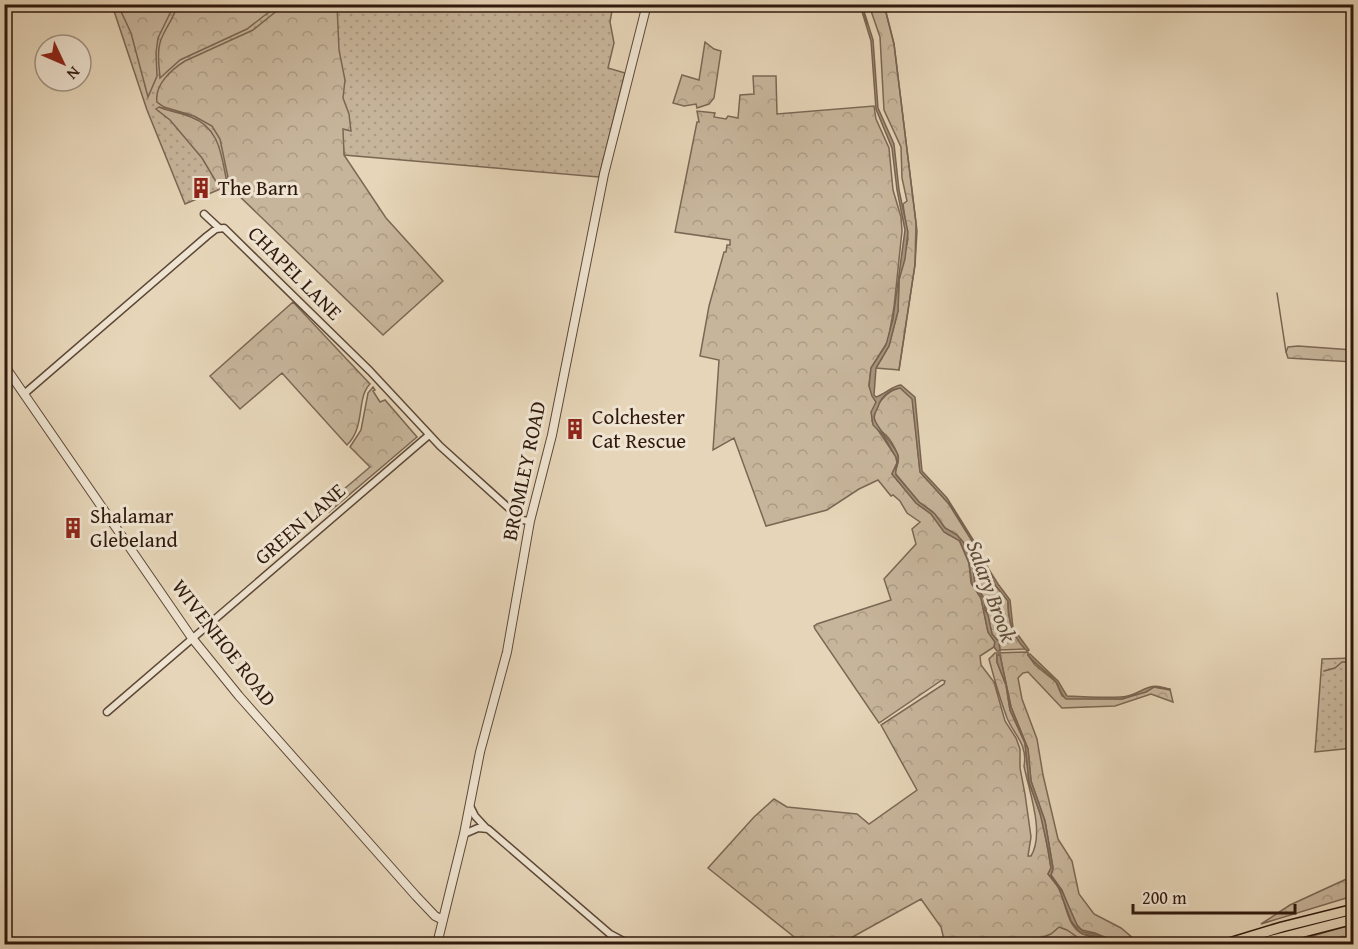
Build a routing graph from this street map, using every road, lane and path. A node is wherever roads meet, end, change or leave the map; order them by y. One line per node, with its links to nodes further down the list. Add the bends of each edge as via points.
1 (647, 4): 7 (street, BROMLEY ROAD, via 604,174 552,435)
2 (204, 214): 3 (street)
3 (219, 228): 5 (street, CHAPEL LANE); 6 (street, CHAPEL LANE, via 229,231 269,270)
4 (4, 365): 5 (street, WIVENHOE ROAD)
5 (24, 394): 8 (street, WIVENHOE ROAD)
6 (429, 435): 7 (street, CHAPEL LANE, via 522,520); 8 (street, GREEN LANE)
7 (530, 521): 10 (street, BROMLEY ROAD, via 513,624)
8 (192, 638): 9 (street, GREEN LANE); 15 (street, WIVENHOE ROAD, via 416,896)
9 (107, 712)
10 (470, 806): 11 (street); 12 (street, BROMLEY ROAD)
11 (488, 830): 12 (street); 17 (street, via 610,934)
12 (464, 834): 15 (street, BROMLEY ROAD)
13 (1353, 909): 18 (highway)
14 (1353, 919): 19 (highway)
15 (443, 920): 16 (street, BROMLEY ROAD)
16 (437, 945)
17 (629, 945)
18 (1226, 945)
19 (1257, 945)

